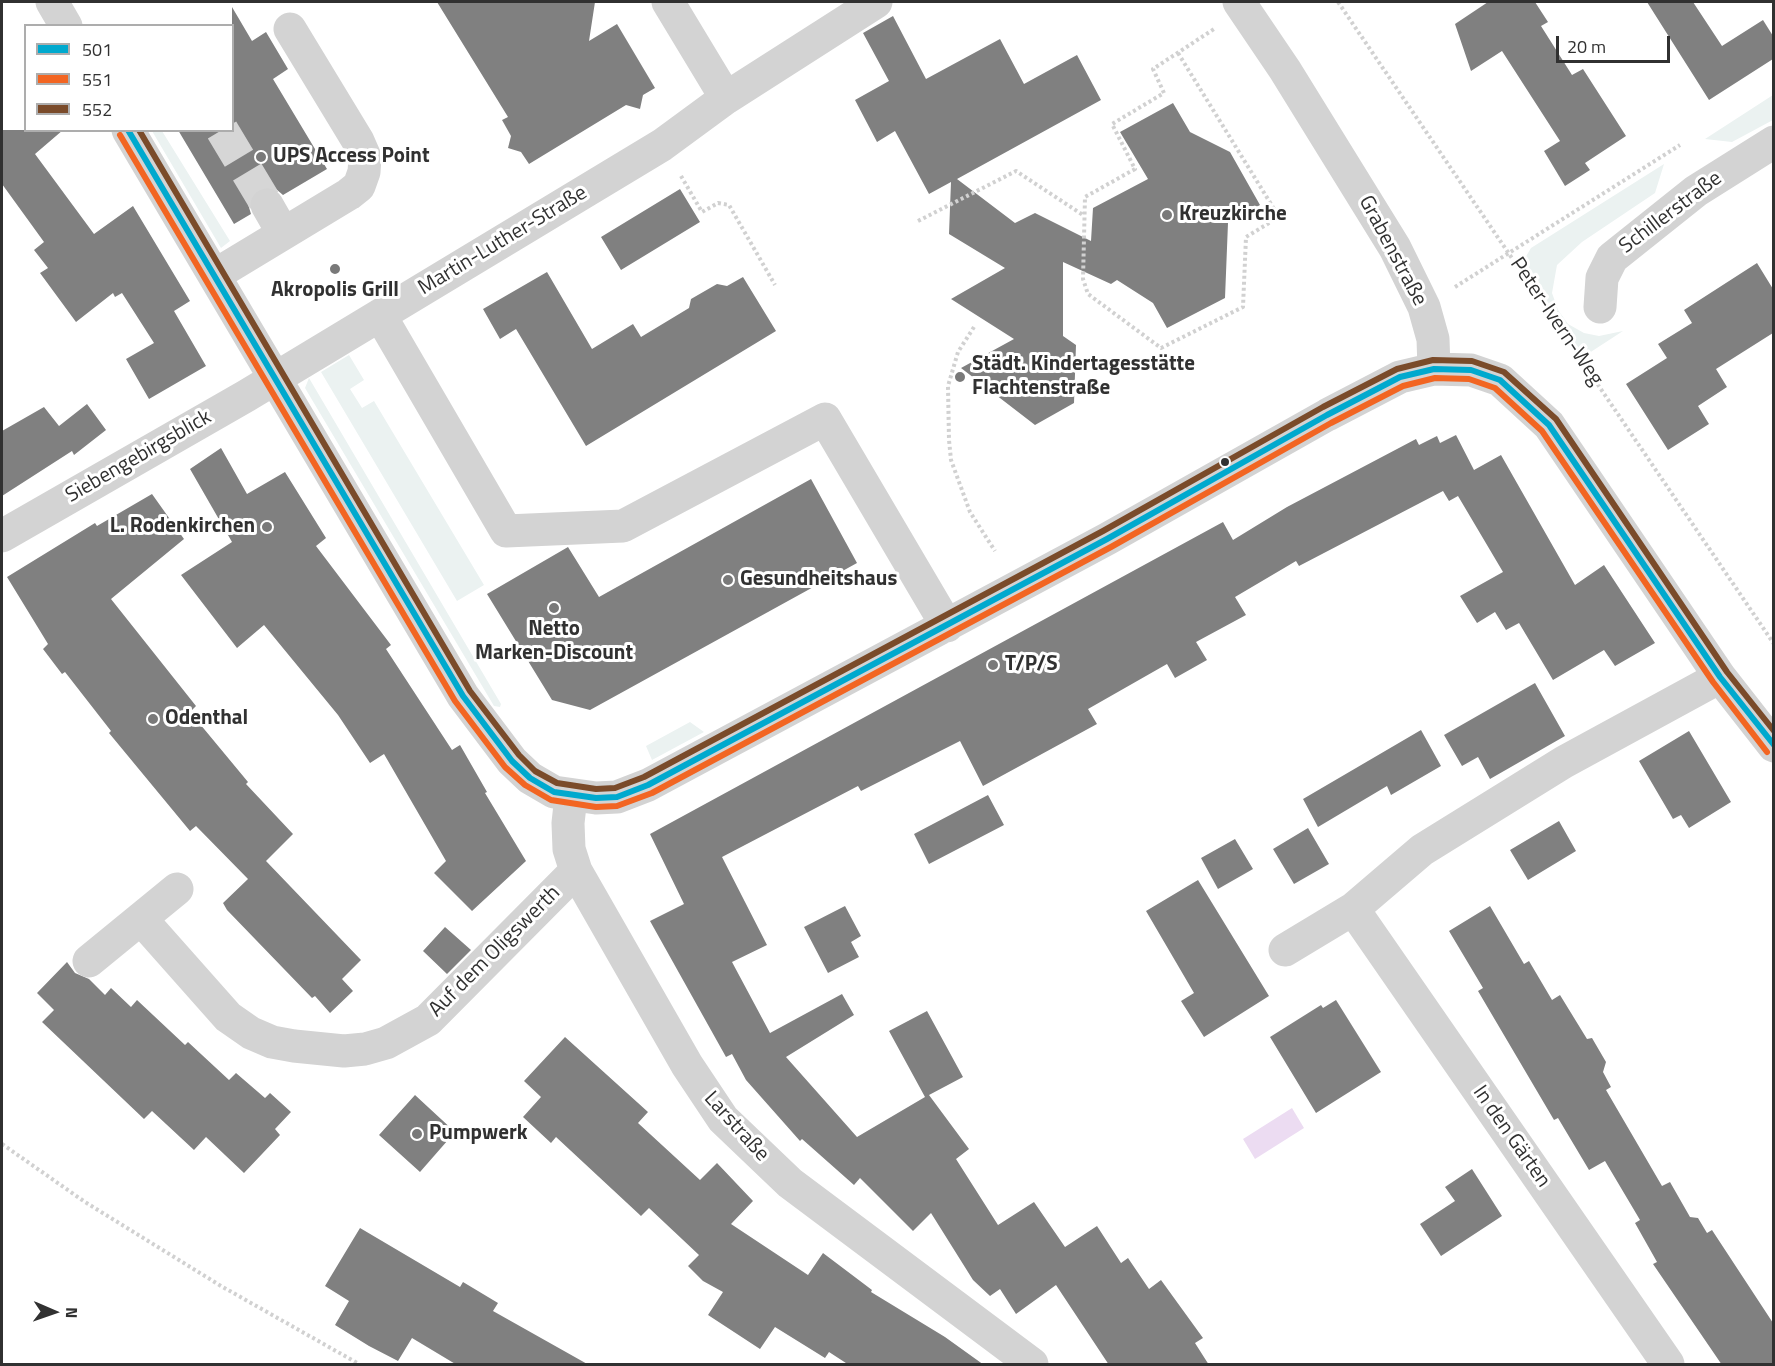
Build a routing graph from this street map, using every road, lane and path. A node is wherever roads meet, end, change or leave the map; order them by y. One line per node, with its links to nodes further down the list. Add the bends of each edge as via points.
1 (52, 2): 6 (street)
2 (668, 2): 9 (street)
3 (876, 2): 9 (street, Martin-Luther-Straße)
4 (1338, 2): 18 (path, Peter-Ivern-Weg)
5 (1242, 5): 8 (path); 21 (street, Grabenstraße, via 1395,248)
6 (65, 24)
7 (290, 30): 17 (street, via 365,157 359,186)
8 (1178, 53): 15 (path, via 1153,69 1164,93 1112,124 1135,170 1085,197); 15 (path, via 1278,217 1246,237 1243,307 1161,348 1088,294 1083,279)
9 (726, 98): 12 (street, Martin-Luther-Straße)
10 (129, 132): 19 (street)
11 (1773, 142): 22 (street, Schillerstraße, via 1696,191 1612,258 1602,278)
12 (662, 145): 20 (path, via 702,212 718,203 729,205); 23 (street, Martin-Luther-Straße)
13 (1680, 145): 18 (path)
14 (267, 205): 17 (street)
15 (1083, 215): 16 (path, via 1016,171)
16 (918, 221)
17 (283, 233): 19 (street)
18 (1509, 252): 21 (path); 30 (path, Peter-Ivern-Weg)
19 (215, 275): 26 (street)
20 (775, 285)
21 (1424, 307): 25 (street, Grabenstraße, via 1433,339)
22 (1600, 307)
23 (380, 315): 26 (street, Martin-Luther-Straße); 29 (street, via 506,531 623,526 825,419)
24 (974, 327): 28 (path, via 958,352 948,386 949,440 951,460 970,512)
25 (1434, 369): 29 (street, via 1400,377 1327,415); 31 (street, via 1471,370 1500,380 1549,425)
26 (275, 377): 27 (street, Siebengebirgsblick); 33 (street, via 463,696 530,778 554,792)
27 (2, 536)
28 (995, 551)
29 (947, 626): 33 (street, via 648,785 617,797)
30 (1773, 644)
31 (1720, 677): 32 (street); 36 (street, via 1564,762 1422,850)
32 (1773, 746)
33 (571, 796): 34 (street, Larstraße, via 569,849)
34 (576, 871): 37 (street, Auf dem Oligswerth, via 428,1020 386,1043 364,1049 294,1046 251,1033 228,1017); 42 (street, Larstraße, via 687,1065 723,1119 790,1183)
35 (177, 889): 37 (street)
36 (1353, 909): 38 (street); 43 (street, In den Gärten)
37 (142, 920): 39 (street)
38 (1285, 951)
39 (89, 961)
40 (2, 1144): 41 (path, via 94,1208)
41 (359, 1365)
42 (1032, 1365)
43 (1668, 1365)

